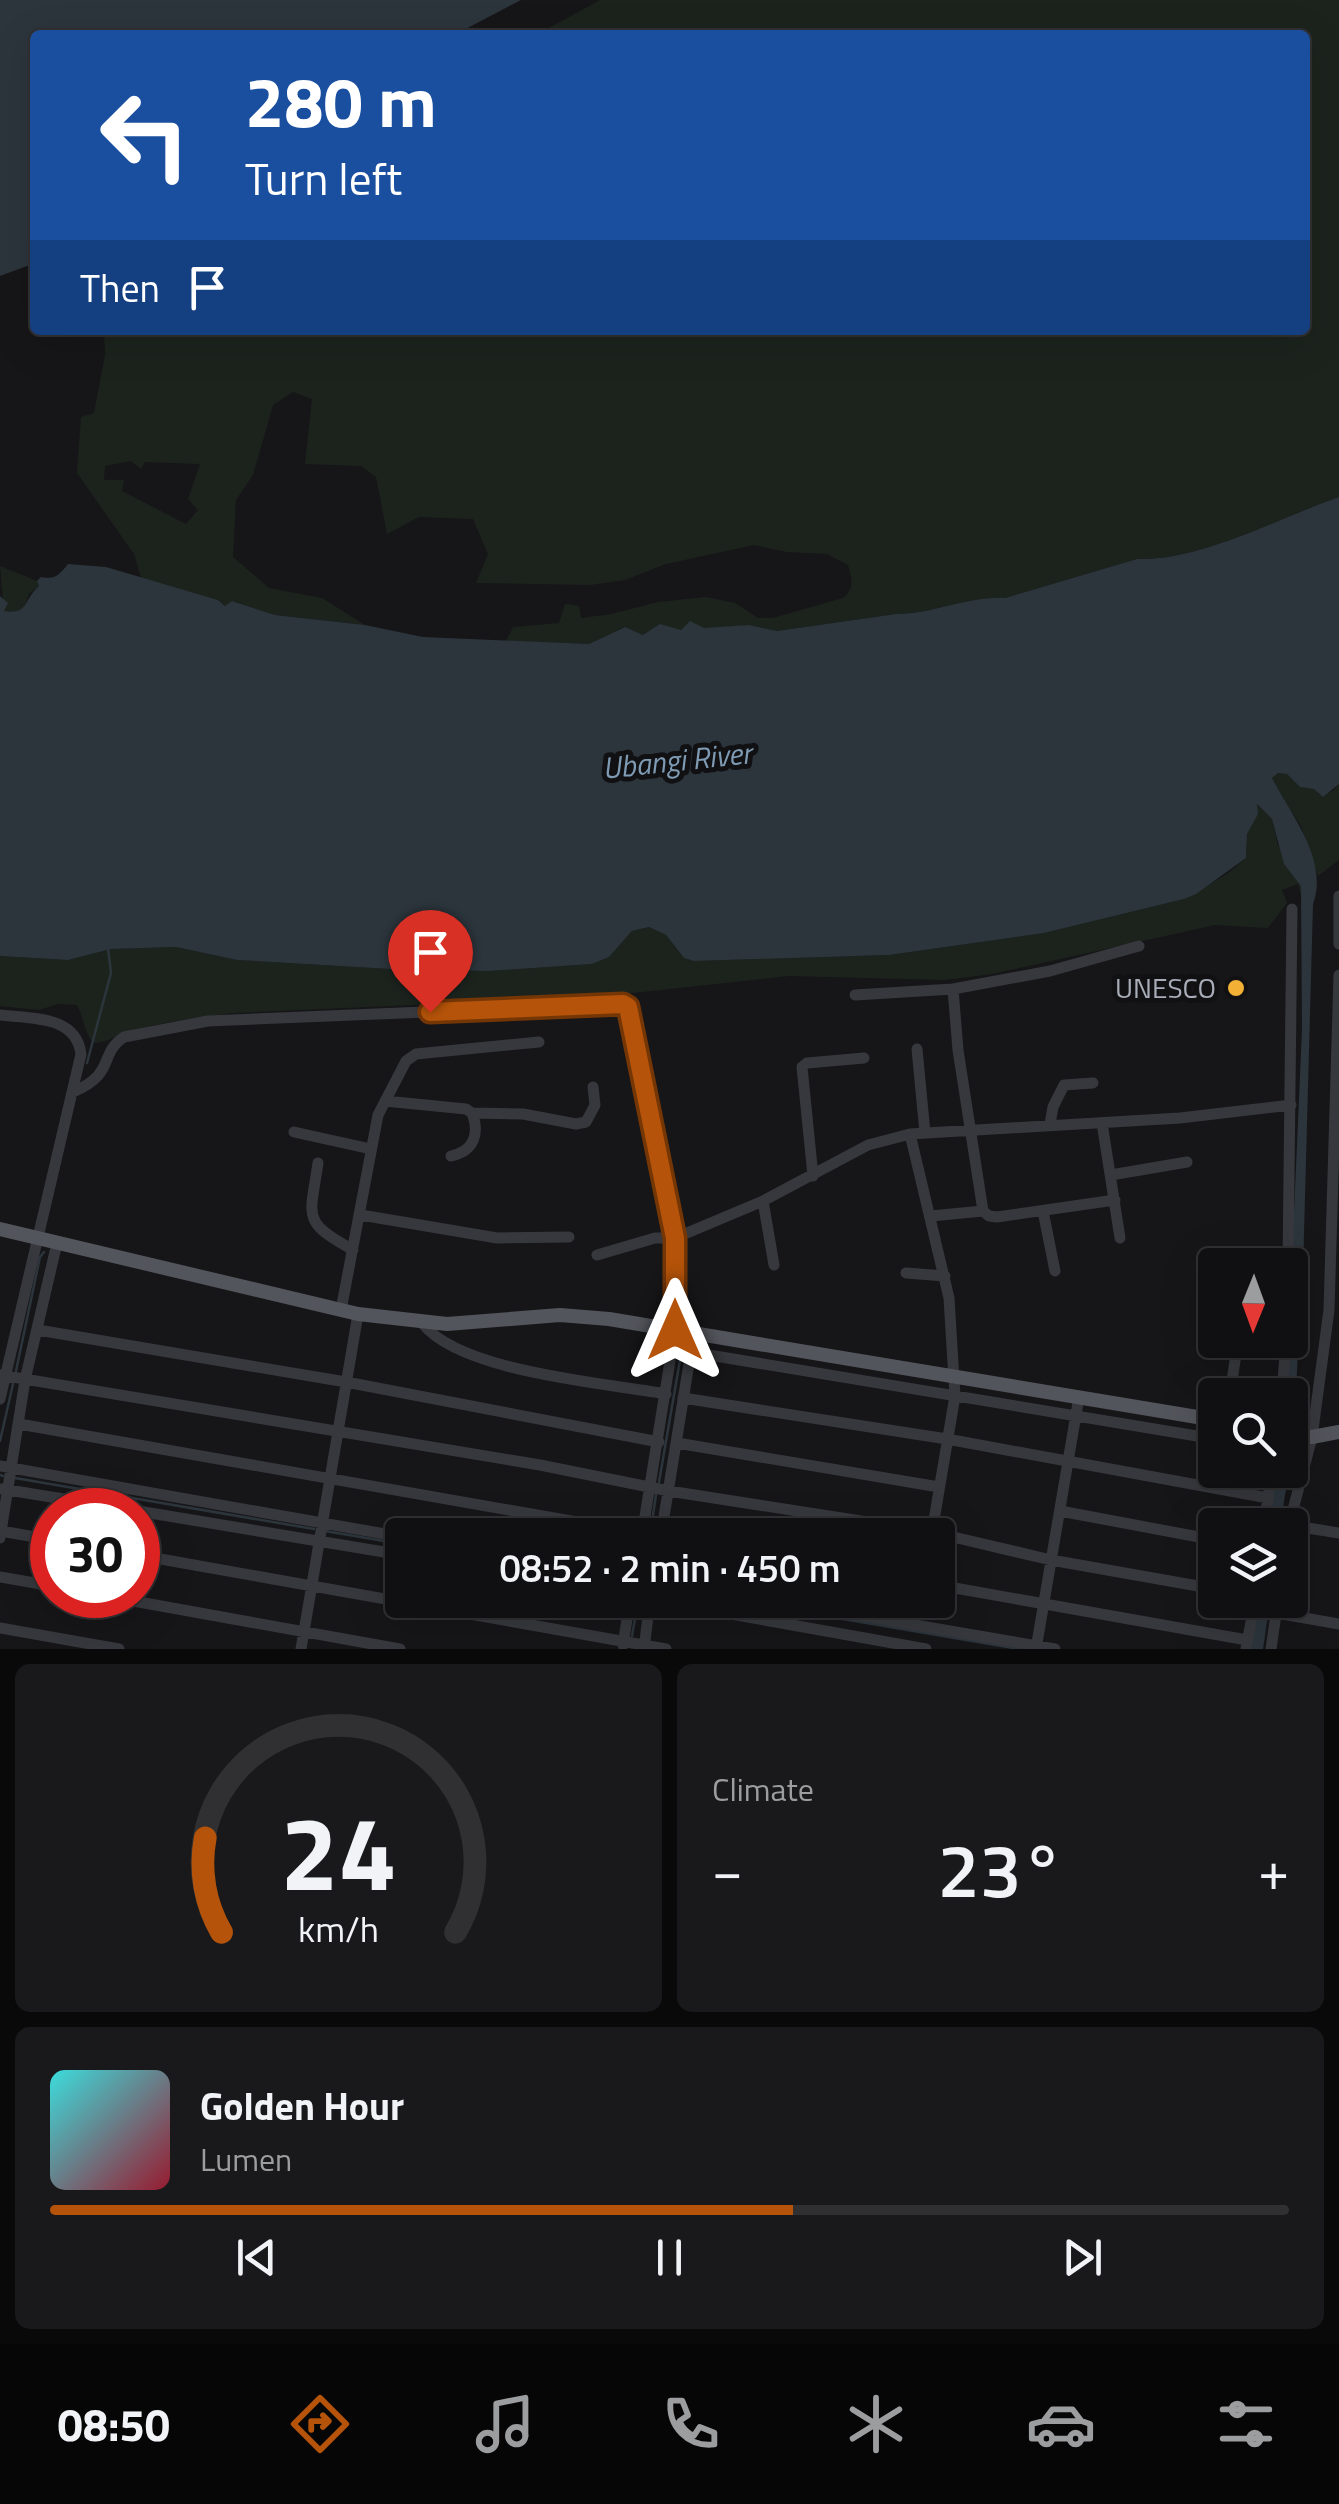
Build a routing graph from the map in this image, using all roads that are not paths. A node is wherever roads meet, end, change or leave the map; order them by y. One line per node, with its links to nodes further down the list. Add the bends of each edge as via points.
1 (1339, 896): 3 (street)
2 (1292, 909): 16 (street)
3 (1339, 944)
4 (1139, 946): 6 (street)
5 (1339, 975): 72 (street, via 1329,1310)
6 (953, 989): 7 (street); 20 (street)
7 (855, 995)
8 (0, 1015): 14 (street, via 72,1030 80,1054)
9 (539, 1042): 15 (street, via 416,1054)
10 (916, 1049): 22 (street)
11 (864, 1058): 28 (street, via 802,1066)
12 (1094, 1082): 19 (street, via 1064,1085)
13 (593, 1087): 17 (street, via 586,1122)
14 (73, 1092): 37 (street); 39 (street, via 93,1084 124,1037 208,1021 623,1004 632,1013)
15 (384, 1101): 17 (street); 24 (street)
16 (1290, 1105): 18 (street); 42 (street)
17 (472, 1113): 25 (street, via 473,1144)
18 (1102, 1123): 19 (street); 29 (street)
19 (1050, 1124): 20 (street)
20 (970, 1131): 22 (street); 32 (street)
21 (294, 1132): 24 (street)
22 (925, 1133): 23 (street)
23 (910, 1134): 28 (street, via 868,1145); 35 (street)
24 (371, 1149): 34 (street)
25 (451, 1156)
26 (1187, 1162): 29 (street)
27 (318, 1163): 43 (street, via 314,1223)
28 (813, 1176): 30 (street)
29 (1111, 1176): 31 (street)
30 (763, 1200): 39 (street); 45 (street)
31 (1116, 1200): 33 (street); 40 (street)
32 (984, 1211): 33 (street, via 997,1217); 35 (street)
33 (1043, 1211): 46 (street)
34 (361, 1215): 38 (street, via 497,1238); 43 (street)
35 (932, 1216): 48 (street)
36 (0, 1228): 37 (main road)
37 (38, 1237): 41 (main road); 56 (street)
38 (570, 1238)
39 (675, 1238): 44 (street); 53 (street)
40 (1120, 1238)
41 (57, 1243): 49 (main road); 52 (street)
42 (1288, 1248)
43 (353, 1250): 49 (street)
44 (597, 1255)
45 (774, 1265)
46 (1055, 1271)
47 (906, 1273): 48 (street)
48 (945, 1276): 57 (street)
49 (341, 1310): 50 (main road)
50 (358, 1314): 51 (main road); 59 (street)
51 (422, 1322): 53 (main road, via 560,1315); 60 (street, via 443,1343 486,1361)
52 (38, 1330): 58 (street); 59 (street)
53 (675, 1330): 54 (main road); 60 (street)
54 (694, 1333): 55 (street); 57 (main road)
55 (691, 1352): 61 (street); 63 (street)
56 (2, 1376): 58 (street); 64 (street)
57 (954, 1376): 61 (street); 62 (main road)
58 (25, 1380): 67 (street); 68 (street)
59 (346, 1382): 68 (street); 74 (street)
60 (666, 1394): 74 (street)
61 (955, 1396): 65 (street); 73 (street)
62 (1080, 1397): 65 (street); 66 (main road)
63 (682, 1398): 73 (street); 75 (street)
64 (0, 1399)
65 (1077, 1417): 71 (street); 76 (street)
66 (1198, 1417)
67 (19, 1424): 77 (street); 78 (street)
68 (338, 1430): 78 (street); 79 (street)
69 (1339, 1432): 72 (main road)
70 (1308, 1436): 72 (main road)
71 (1198, 1437)
72 (1312, 1437): 87 (street)
73 (946, 1439): 76 (street); 80 (street)
74 (659, 1442): 79 (street)
75 (676, 1444): 80 (street); 83 (street)
76 (1069, 1464): 85 (street); 88 (street)
77 (5, 1466): 82 (street); 95 (street)
78 (330, 1476): 90 (street); 95 (street)
79 (651, 1487): 83 (street); 91 (street)
80 (939, 1488): 94 (street)
81 (1269, 1488): 85 (street)
82 (3, 1489): 84 (street); 97 (street)
83 (668, 1491): 92 (street); 93 (street)
84 (30, 1493)
85 (1268, 1498): 86 (street)
86 (1267, 1508)
87 (1293, 1508)
88 (1060, 1511): 102 (street); 107 (street)
89 (160, 1514): 104 (street)
90 (558, 1518)
91 (647, 1518)
92 (664, 1518)
93 (842, 1518)
94 (934, 1518)
95 (322, 1522): 98 (street); 104 (street)
96 (1308, 1528): 99 (street)
97 (1, 1530): 100 (street); 103 (street)
98 (385, 1533)
99 (1339, 1533)
100 (30, 1536)
101 (955, 1537): 107 (street)
102 (1198, 1537)
103 (0, 1538)
104 (319, 1540): 105 (street); 111 (street)
105 (385, 1552)
106 (160, 1559): 111 (street)
107 (1051, 1560): 110 (street); 113 (street)
108 (0, 1577): 109 (street)
109 (30, 1582)
110 (1198, 1585)
111 (311, 1586): 124 (street); 125 (street)
112 (955, 1588): 113 (street)
113 (1044, 1604): 126 (street); 128 (street)
114 (160, 1606): 124 (street)
115 (1308, 1616): 122 (street)
116 (627, 1618): 125 (street)
117 (649, 1618): 127 (street)
118 (753, 1618): 133 (street)
119 (872, 1618): 128 (street)
120 (1251, 1618): 126 (street)
121 (1275, 1618): 135 (street)
122 (1339, 1624)
123 (0, 1628): 129 (street)
124 (304, 1632): 130 (street); 131 (street)
125 (623, 1645): 127 (street)
126 (1246, 1645)
127 (644, 1647): 132 (street)
128 (1037, 1647): 134 (street)
129 (119, 1649)
130 (301, 1649)
131 (400, 1649)
132 (666, 1649)
133 (926, 1649)
134 (1055, 1649)
135 (1271, 1649)

